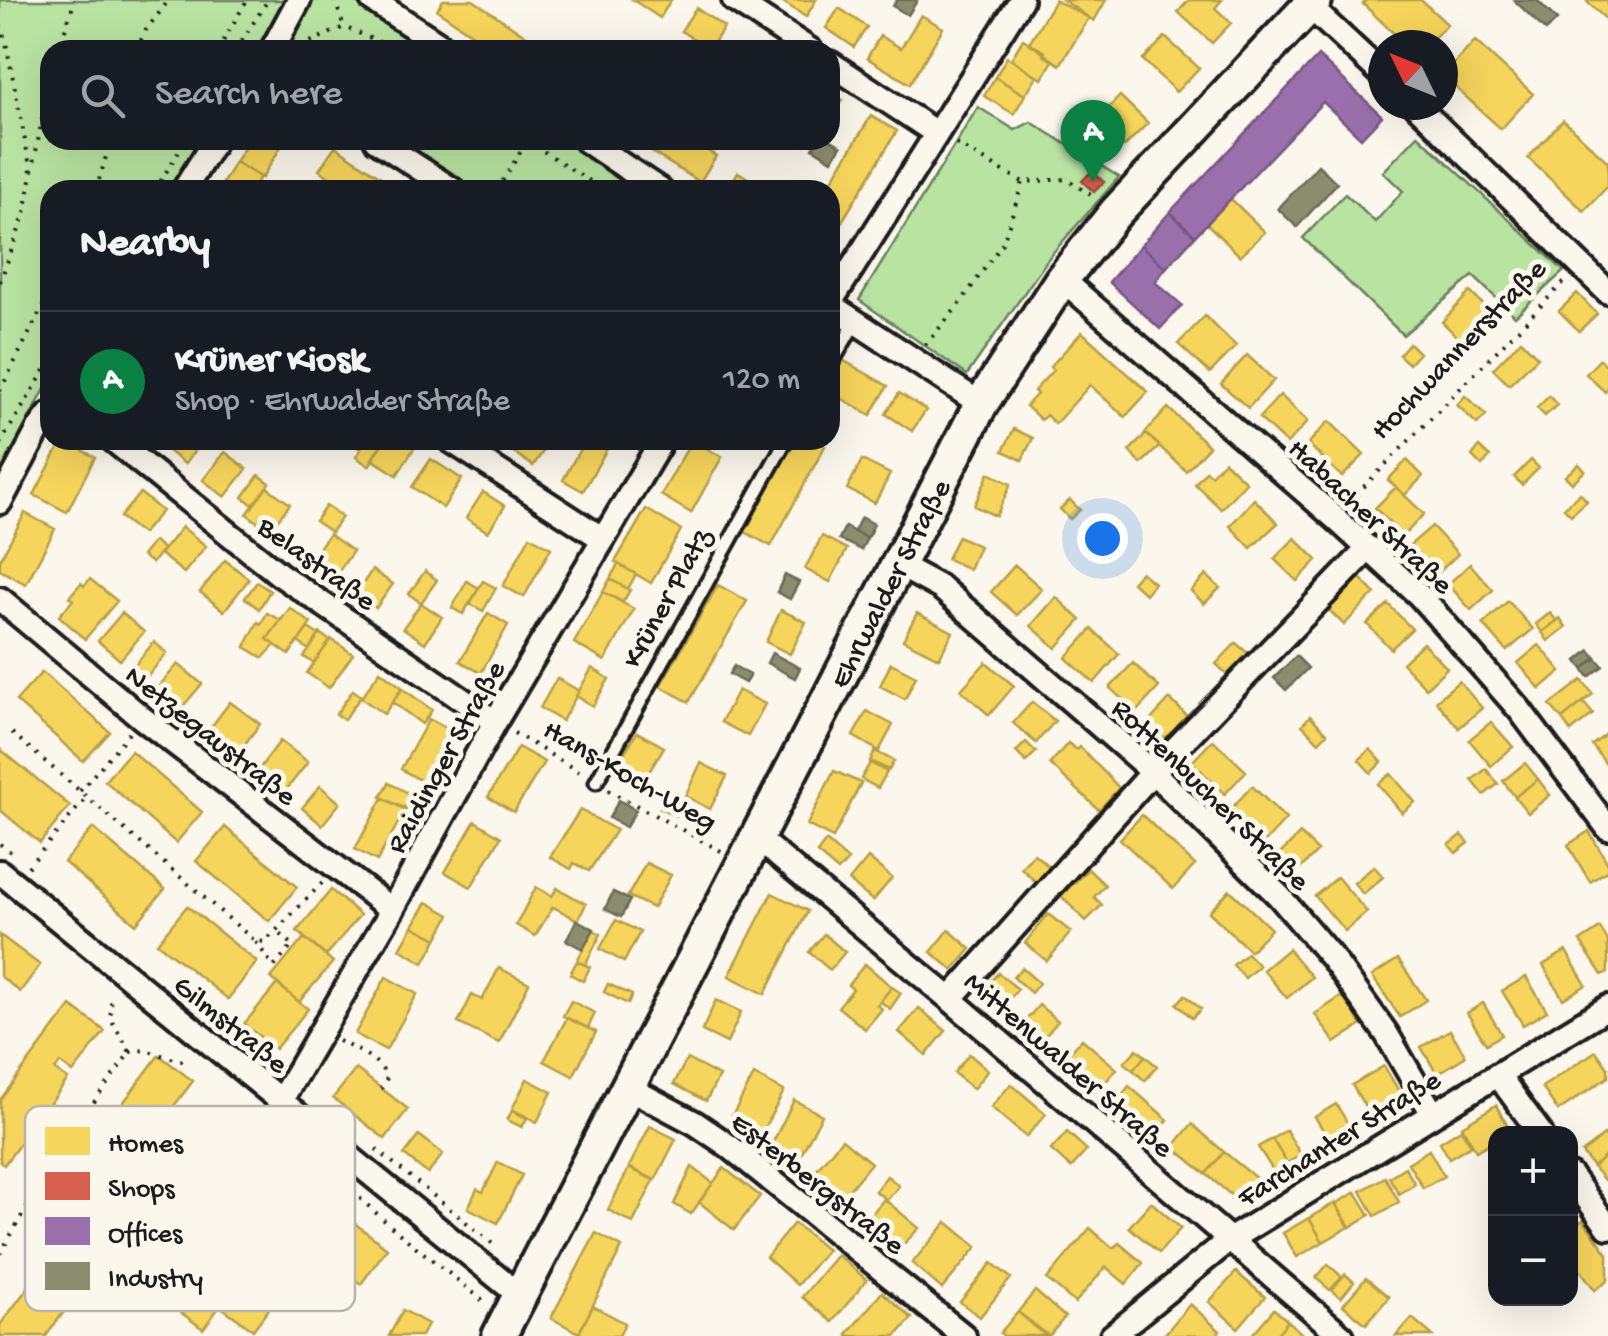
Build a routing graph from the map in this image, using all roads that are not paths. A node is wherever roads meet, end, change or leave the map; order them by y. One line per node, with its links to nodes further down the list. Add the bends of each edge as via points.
1 (299, 0): 6 (street)
2 (372, 0): 7 (street)
3 (734, 0): 8 (street)
4 (1021, 0): 12 (street)
5 (1312, 3): 9 (street); 19 (street, Ehrwalder Straße)
6 (277, 40)
7 (433, 40)
8 (795, 40)
9 (1368, 60)
10 (840, 70): 12 (street)
11 (1432, 120): 21 (street)
12 (936, 133): 20 (street)
13 (209, 150): 16 (street)
14 (391, 150): 17 (street)
15 (600, 150): 18 (street)
16 (190, 180)
17 (437, 180)
18 (645, 180)
19 (1062, 279): 25 (street, Ehrwalder Straße); 33 (street, Habacher Straße)
20 (840, 288)
21 (1608, 292)
22 (840, 311): 23 (street)
23 (856, 321): 24 (lane); 25 (street)
24 (840, 349)
25 (981, 404): 34 (street, Ehrwalder Straße)
26 (40, 426): 31 (street)
27 (125, 450): 36 (street, Belastraße, via 279,574)
28 (465, 450): 32 (street)
29 (656, 450): 32 (street, Raidinger Straße)
30 (780, 450): 38 (lane, Krüner Platz)
31 (0, 502)
32 (603, 539): 36 (street, Raidinger Straße)
33 (1369, 548): 37 (street); 39 (street, Habacher Straße, via 1519,709)
34 (898, 564): 37 (street, Rottenbucher Straße, via 941,588); 40 (street, Ehrwalder Straße)
35 (0, 599): 42 (street, Netzegaustraße)
36 (495, 722): 42 (street, Raidinger Straße)
37 (1152, 772): 43 (street); 49 (street, Rottenbucher Straße, via 1279,896 1332,958 1386,1032)
38 (596, 782)
39 (1608, 828)
40 (750, 852): 43 (street, Mittenwalder Straße, via 769,848); 46 (street, Ehrwalder Straße)
41 (0, 872): 47 (street, Gilmstraße)
42 (392, 910): 47 (street, Raidinger Straße)
43 (950, 999): 54 (street, Mittenwalder Straße)
44 (1608, 1007): 45 (street, Farchanter Straße)
45 (1498, 1075): 49 (street, Farchanter Straße); 50 (street)
46 (628, 1088): 55 (street, Ehrwalder Straße); 57 (street, Esterbergstraße, via 729,1146)
47 (280, 1102): 48 (street, Gilmstraße)
48 (285, 1106)
49 (1433, 1114): 54 (street, Farchanter Straße)
50 (1535, 1126)
51 (355, 1162): 55 (street, Gilmstraße)
52 (1578, 1185): 53 (street)
53 (1608, 1226)
54 (1229, 1240): 58 (street, Farchanter Straße); 59 (street, Mittenwalder Straße)
55 (520, 1295): 56 (street, Ehrwalder Straße)
56 (504, 1327)
57 (964, 1336)
58 (1112, 1336)
59 (1342, 1336)

